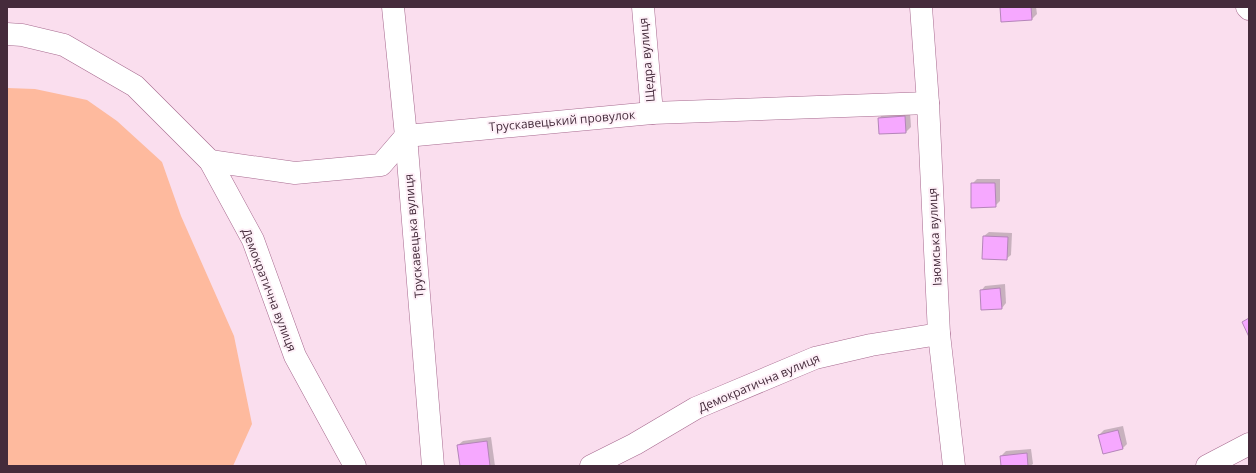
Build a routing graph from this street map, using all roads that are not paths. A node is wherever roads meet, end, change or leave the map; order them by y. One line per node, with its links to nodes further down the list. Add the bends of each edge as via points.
1 (393, 7): 8 (street, Трускавецька вулиця)
2 (643, 7): 7 (street, Щедра вулиця)
3 (921, 7): 6 (street, Ізюмська вулиця)
4 (7, 17): 5 (street)
5 (14, 34): 9 (street, Демократична вулиця, via 64,45 135,86)
6 (928, 103): 7 (street, Трускавецький провулок); 10 (street, Ізюмська вулиця)
7 (652, 113): 8 (street, Трускавецький провулок)
8 (406, 136): 9 (street, via 381,165 296,173); 13 (street, Трускавецька вулиця)
9 (210, 160): 12 (street, Демократична вулиця, via 253,240 295,356)
10 (939, 334): 14 (street, Демократична вулиця, via 871,345 816,358 696,408 635,444); 15 (street, Ізюмська вулиця)
11 (1249, 444): 16 (street)
12 (355, 466)
13 (433, 466)
14 (591, 466)
15 (954, 466)
16 (1207, 466)

